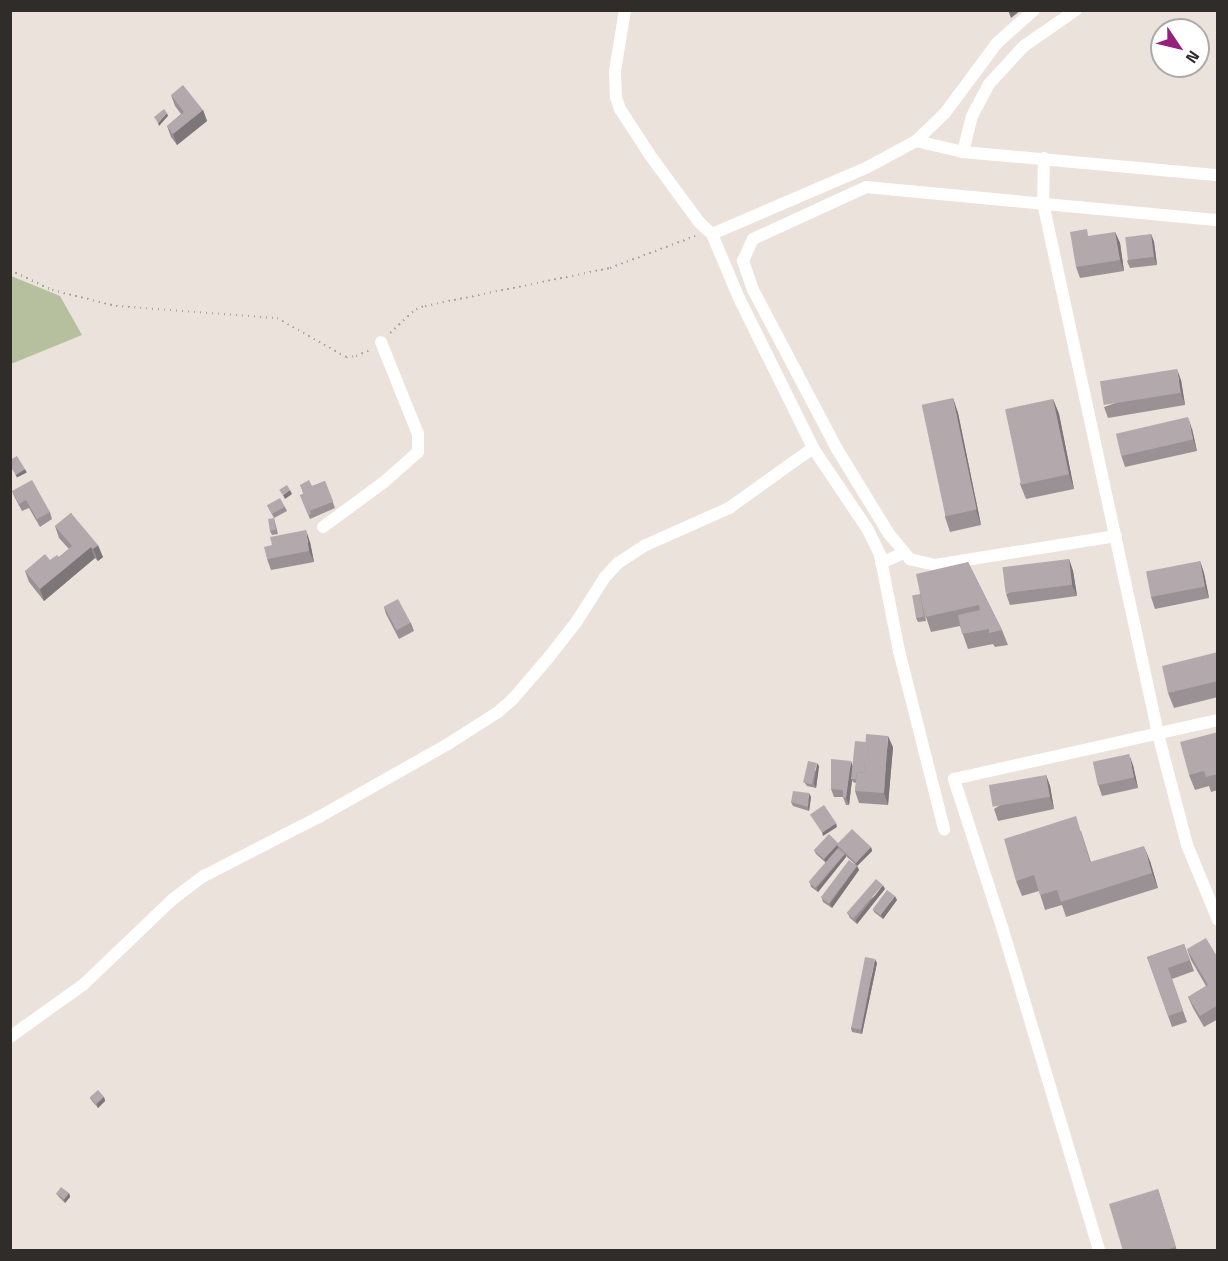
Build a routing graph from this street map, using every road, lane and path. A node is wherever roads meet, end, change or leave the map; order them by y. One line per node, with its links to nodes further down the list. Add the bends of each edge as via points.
1 (625, 10): 10 (street, via 615,72 620,109 699,222)
2 (1034, 10): 4 (street, via 997,43 945,112)
3 (1076, 10): 5 (street, via 1024,46 989,84 972,116)
4 (916, 141): 5 (street); 10 (street, via 866,168)
5 (963, 152): 6 (street)
6 (1044, 158): 7 (street); 8 (street)
7 (1218, 175)
8 (1042, 203): 9 (street); 15 (street); 16 (street, via 866,187 753,239 747,248 743,261 753,290 837,449)
9 (1218, 220)
10 (712, 234): 12 (path, via 700,233 610,268 425,306 405,318); 13 (street)
11 (10, 270): 12 (path, via 52,290 116,306 277,318 346,357 356,356)
12 (381, 342): 14 (street, via 418,434 418,452)
13 (813, 448): 17 (street, via 868,530); 22 (street, via 729,508 646,545 618,563 544,664 498,712 319,817 204,876 167,905 84,984)
14 (323, 527)
15 (1116, 536): 16 (street, via 935,565 916,562); 19 (street)
16 (903, 552): 17 (street)
17 (881, 563): 20 (street)
18 (1218, 720): 19 (street)
19 (1157, 733): 21 (street, via 1187,845); 23 (street, via 954,779)
20 (944, 829)
21 (1218, 920)
22 (10, 1037)
23 (1099, 1251)

